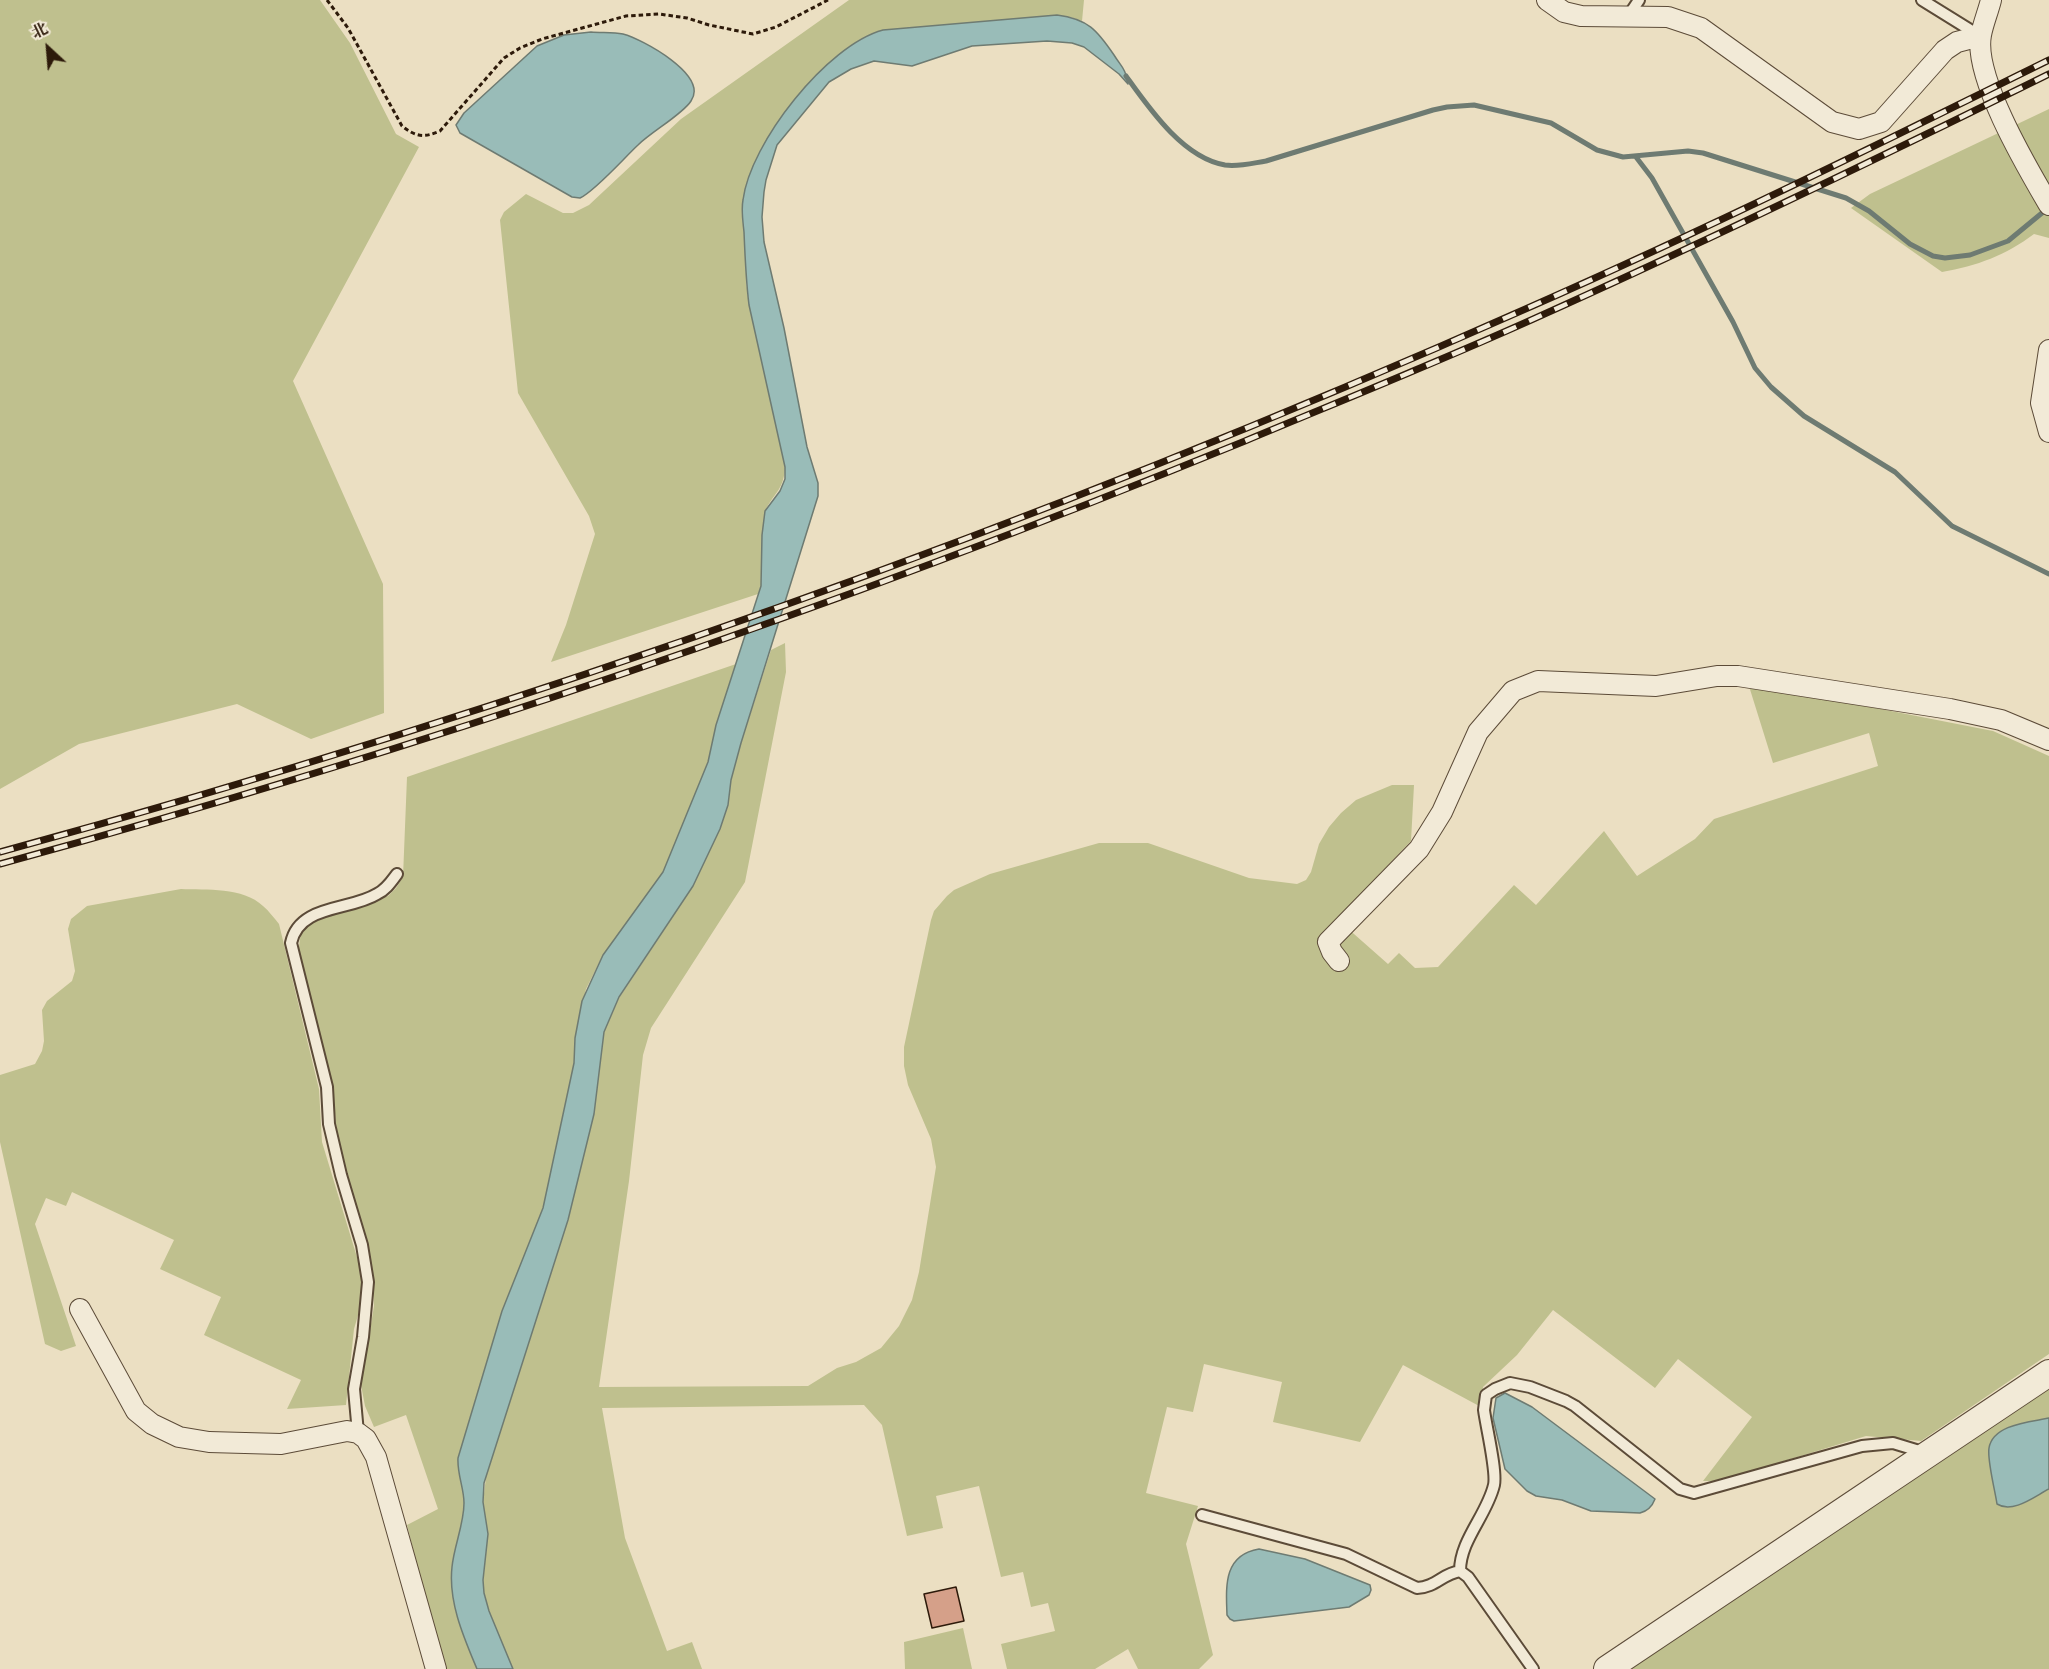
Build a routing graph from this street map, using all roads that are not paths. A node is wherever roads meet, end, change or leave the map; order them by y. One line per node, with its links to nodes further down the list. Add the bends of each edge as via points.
1 (1547, 0): 5 (street, via 1564,12 1581,16)
2 (1639, 0): 5 (lane)
3 (1922, 0): 6 (lane)
4 (1992, 0): 6 (street)
5 (1627, 18): 6 (street, via 1668,17 1701,28 1832,122 1859,129 1881,122 1945,50)
6 (1980, 36): 7 (street, via 1987,80 2017,150)
7 (2049, 205)
8 (2049, 350): 9 (street, via 2041,398)
9 (2049, 432)
10 (2049, 740): 12 (street, via 2001,720 1950,709 1738,676 1656,686 1533,681 1513,691 1478,732 1442,812 1419,849 1328,942)
11 (397, 874): 15 (lane, via 375,896 301,923 293,932 291,943 327,1087 329,1124 362,1245 368,1282 354,1389)
12 (1339, 961)
13 (80, 1309): 15 (street, via 136,1411 179,1437 281,1444 347,1431)
14 (2049, 1373): 16 (street)
15 (358, 1433): 19 (street, via 376,1457)
16 (1929, 1454): 18 (lane, via 1893,1443 1862,1446 1694,1494 1680,1489 1575,1406 1530,1387 1504,1384 1484,1400 1494,1484 1463,1551); 21 (street)
17 (1202, 1515): 18 (lane, via 1346,1554 1417,1588 1428,1587)
18 (1460, 1571): 20 (lane)
19 (436, 1669)
20 (1533, 1669)
21 (1607, 1669)

